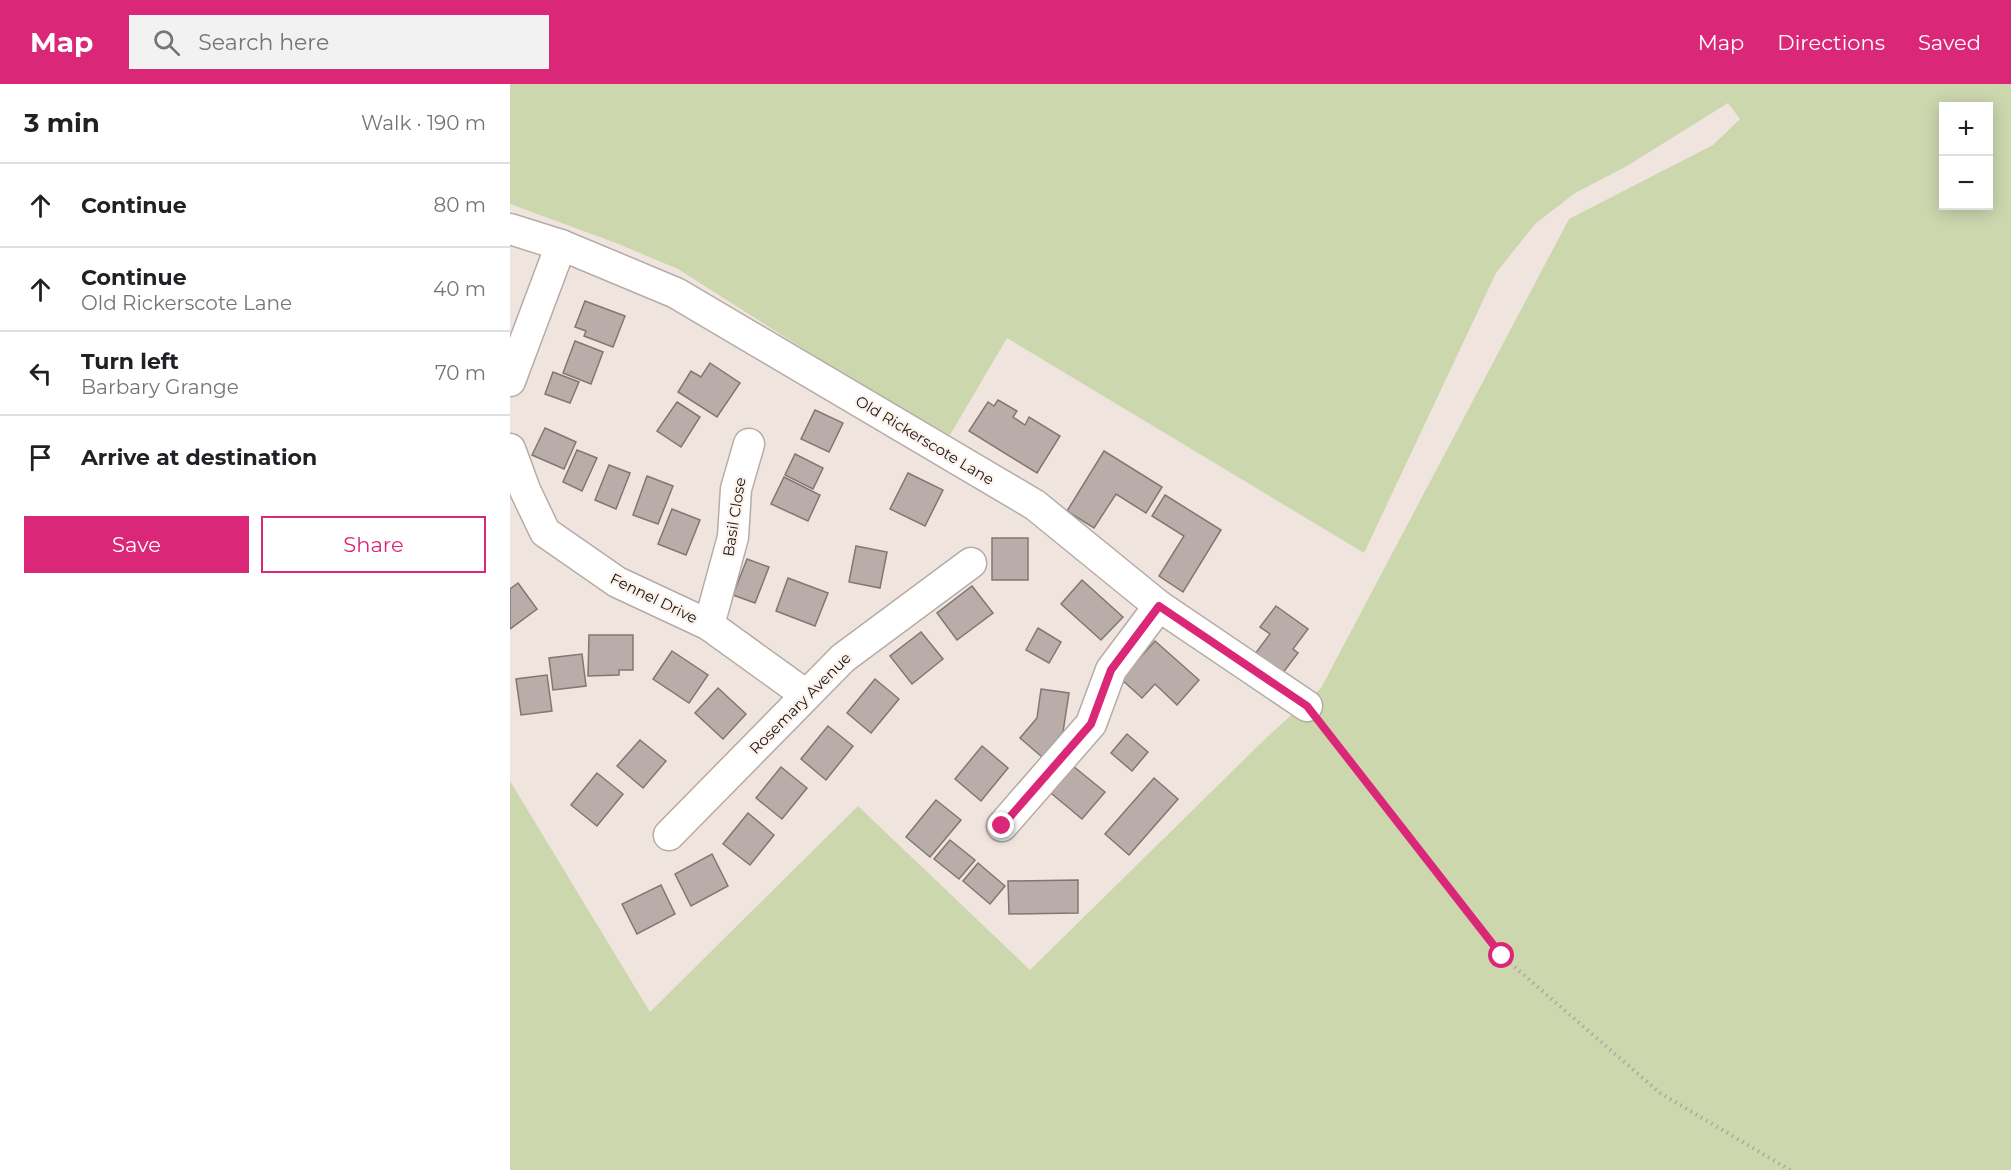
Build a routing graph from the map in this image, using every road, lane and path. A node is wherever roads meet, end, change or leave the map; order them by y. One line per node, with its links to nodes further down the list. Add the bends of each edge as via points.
1 (510, 229): 2 (street, Old Rickerscote Lane)
2 (561, 245): 3 (street); 7 (street, Old Rickerscote Lane, via 676,293 1035,505)
3 (510, 381)
4 (749, 444): 8 (street, Basil Close, via 736,489 734,537)
5 (510, 449): 8 (street, Fennel Drive, via 544,532 617,582)
6 (971, 563): 9 (street, Rosemary Avenue, via 843,658)
7 (1159, 606): 10 (street, Old Rickerscote Lane); 11 (street, via 1111,670 1091,724)
8 (709, 625): 9 (street, Fennel Drive)
9 (806, 695): 12 (street, Rosemary Avenue)
10 (1307, 706): 13 (path, via 1502,956 1660,1093)
11 (1002, 826)
12 (669, 835)
13 (1790, 1170)

